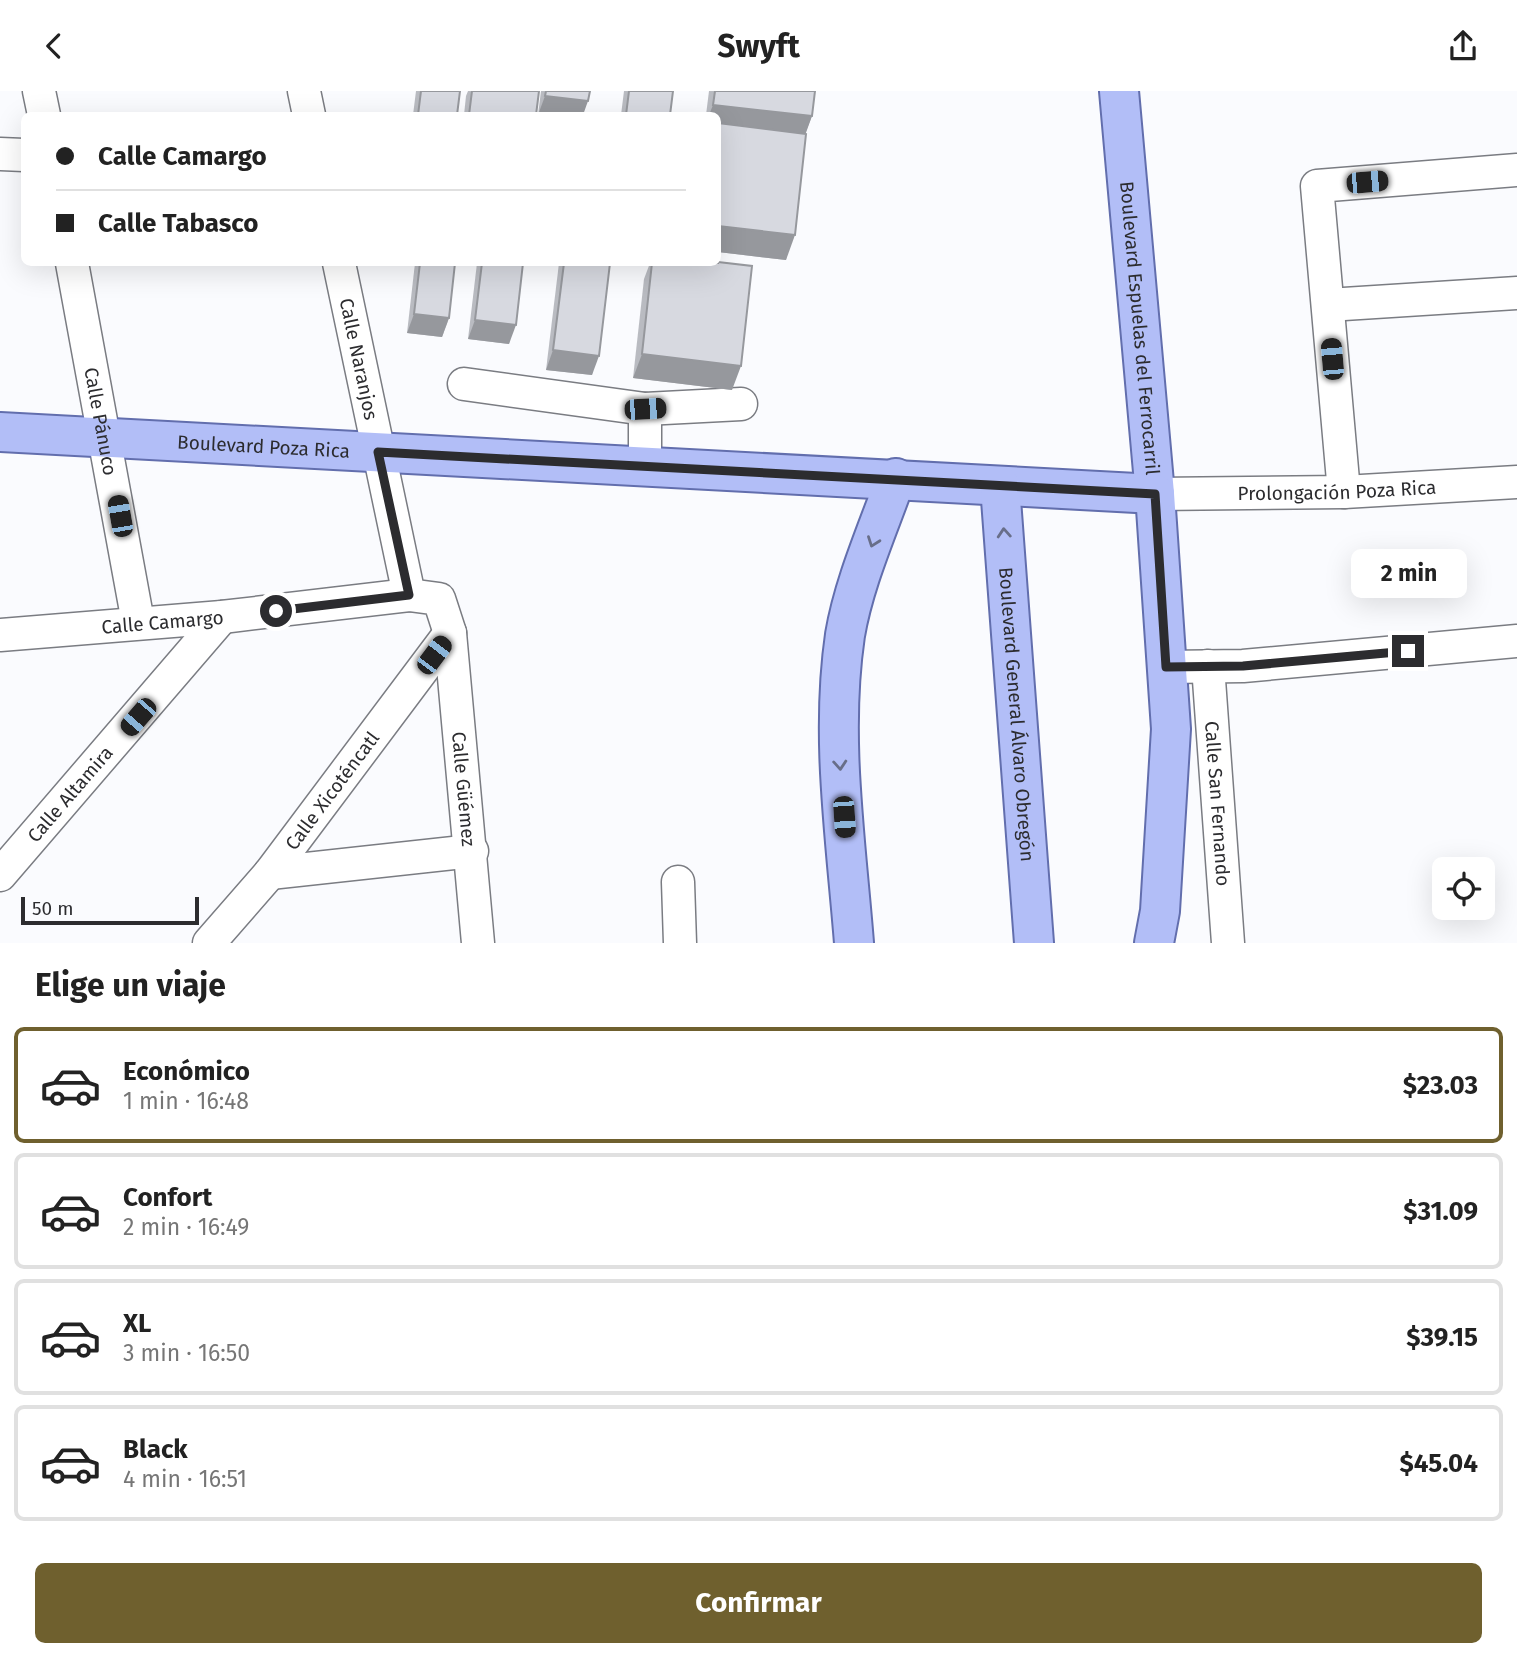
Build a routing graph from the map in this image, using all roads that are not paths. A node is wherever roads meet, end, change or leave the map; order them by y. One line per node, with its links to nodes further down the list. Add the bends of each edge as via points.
1 (39, 91): 4 (street)
2 (304, 91): 5 (street)
3 (1119, 91): 24 (main road, Boulevard Espuelas del Ferrocarril)
4 (43, 112)
5 (308, 112)
6 (0, 154): 7 (street)
7 (21, 155)
8 (1517, 170): 12 (street, via 1317,186)
9 (73, 266): 17 (street, Calle Pánuco)
10 (340, 266): 18 (street, Calle Naranjos)
11 (1517, 293): 12 (street)
12 (1328, 305): 23 (street)
13 (464, 384): 15 (street)
14 (741, 404): 15 (street)
15 (645, 409): 19 (street)
16 (0, 432): 17 (main road, Boulevard Poza Rica)
17 (106, 437): 18 (main road, Boulevard Poza Rica); 27 (street, Calle Pánuco)
18 (378, 452): 19 (main road, Boulevard Poza Rica); 25 (street, Calle Naranjos)
19 (645, 467): 20 (main road, Boulevard Poza Rica)
20 (896, 478): 21 (main road, Boulevard Poza Rica); 41 (main road, one-way to 41, via 846,633 836,716)
21 (1000, 486): 24 (main road, Boulevard Poza Rica); 42 (main road, Boulevard General Álvaro Obregón, one-way to 21)
22 (1517, 487): 23 (street, Prolongación Poza Rica)
23 (1344, 492): 24 (street, Prolongación Poza Rica)
24 (1155, 494): 32 (main road, Boulevard Espuelas del Ferrocarril)
25 (409, 595): 26 (street, Calle Camargo); 28 (street, via 439,599)
26 (222, 617): 27 (street, Calle Camargo); 33 (street, Calle Altamira)
27 (141, 622): 29 (street, Calle Camargo); 33 (street, via 160,634 170,652)
28 (450, 633): 34 (street, Calle Güémez); 35 (street, Calle Xicoténcatl)
29 (0, 635)
30 (1517, 641): 31 (street)
31 (1208, 666): 32 (street); 44 (street, Calle San Fernando)
32 (1166, 667): 43 (main road, Boulevard Espuelas del Ferrocarril, via 1171,729)
33 (173, 678): 36 (street, Calle Altamira)
34 (472, 851): 35 (street); 39 (street, Calle Güémez)
35 (270, 873): 38 (street, Calle Xicoténcatl)
36 (0, 875)
37 (678, 881): 40 (street)
38 (209, 943)
39 (478, 943)
40 (680, 943)
41 (854, 943)
42 (1034, 943)
43 (1154, 943)
44 (1228, 943)

